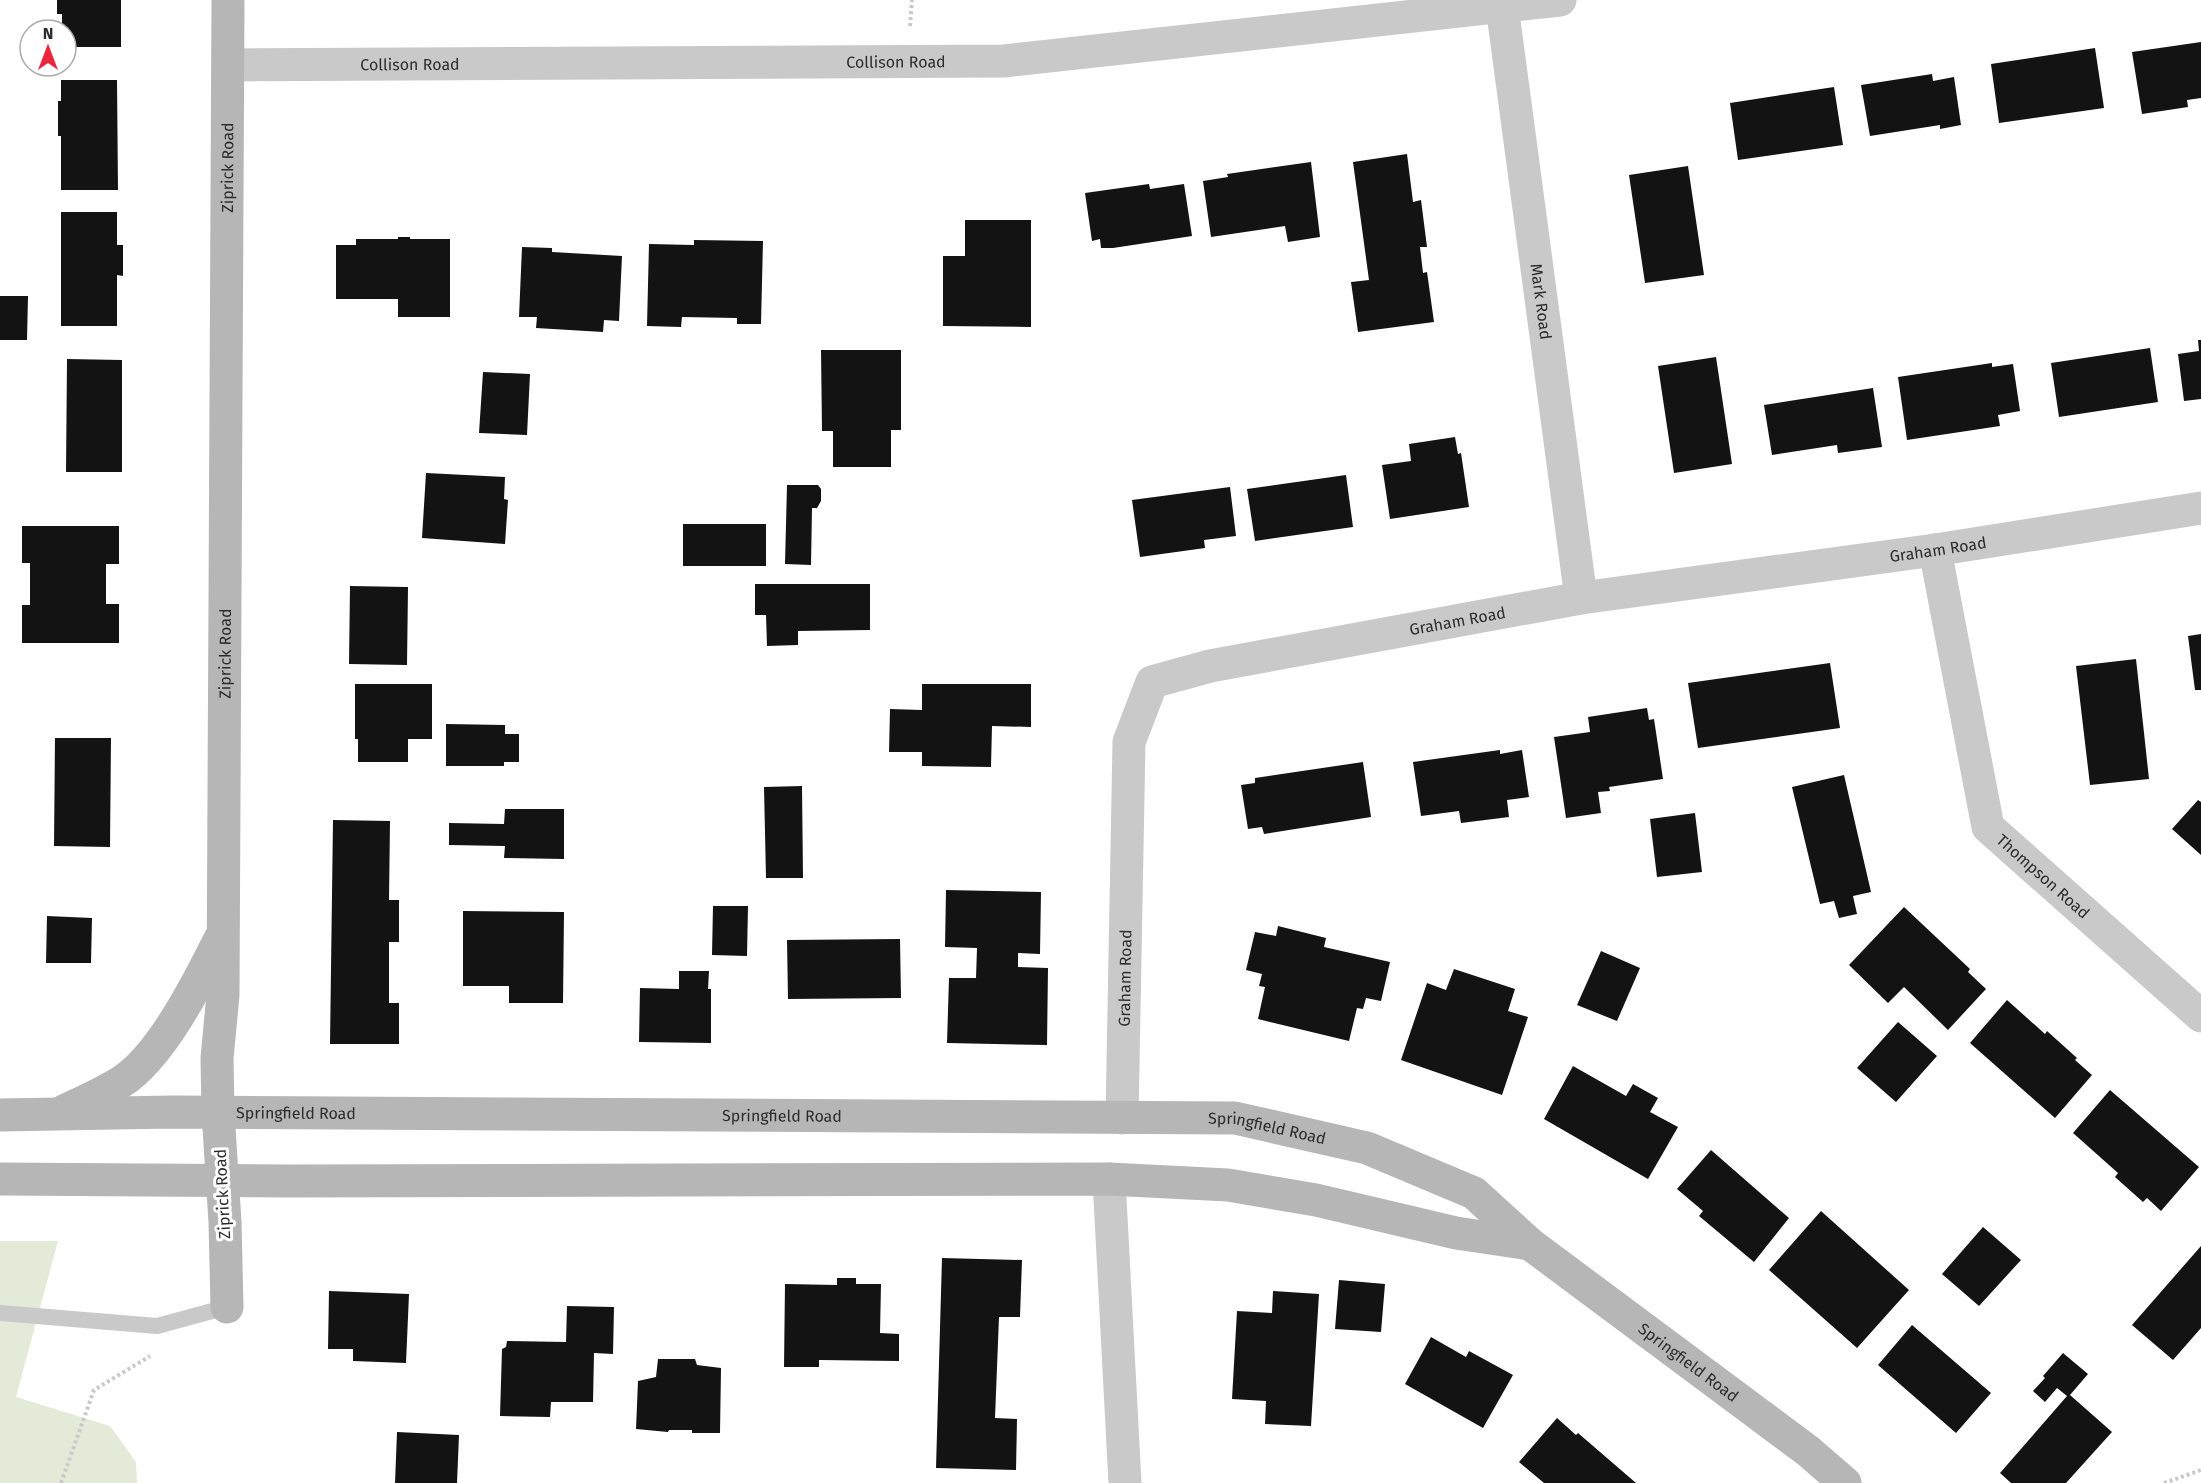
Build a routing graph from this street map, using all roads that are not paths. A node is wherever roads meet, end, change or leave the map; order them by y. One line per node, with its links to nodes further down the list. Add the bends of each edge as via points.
1 (228, 0): 4 (main road, Ziprick Road)
2 (1560, 0): 3 (street, Collison Road)
3 (1502, 6): 4 (street, Collison Road, via 1004,61); 7 (street, Mark Road)
4 (228, 65): 8 (main road, Ziprick Road)
5 (2201, 508): 6 (street, Graham Road)
6 (1935, 550): 7 (street, Graham Road); 9 (street, Thompson Road, via 1988,827)
7 (1581, 598): 13 (street, Graham Road, via 1209,666 1152,682 1129,742)
8 (224, 932): 10 (main road, Ziprick Road); 12 (main road, via 197,984 152,1054 123,1081)
9 (2201, 1016)
10 (218, 1112): 12 (main road, Springfield Road); 13 (main road, Springfield Road); 15 (main road, Ziprick Road)
11 (0, 1115): 12 (main road, Springfield Road)
12 (57, 1115)
13 (1122, 1118): 17 (main road, Springfield Road, via 1235,1118 1367,1148 1474,1193)
14 (0, 1179): 15 (main road, Springfield Road)
15 (222, 1179): 16 (main road, Springfield Road); 18 (main road, Ziprick Road)
16 (1109, 1179): 17 (main road, Springfield Road, via 1228,1185 1316,1200 1456,1233); 20 (street)
17 (1530, 1244): 21 (main road, Springfield Road, via 1808,1451)
18 (227, 1308): 19 (lane, via 157,1326)
19 (0, 1313)
20 (1125, 1483)
21 (1845, 1483)

